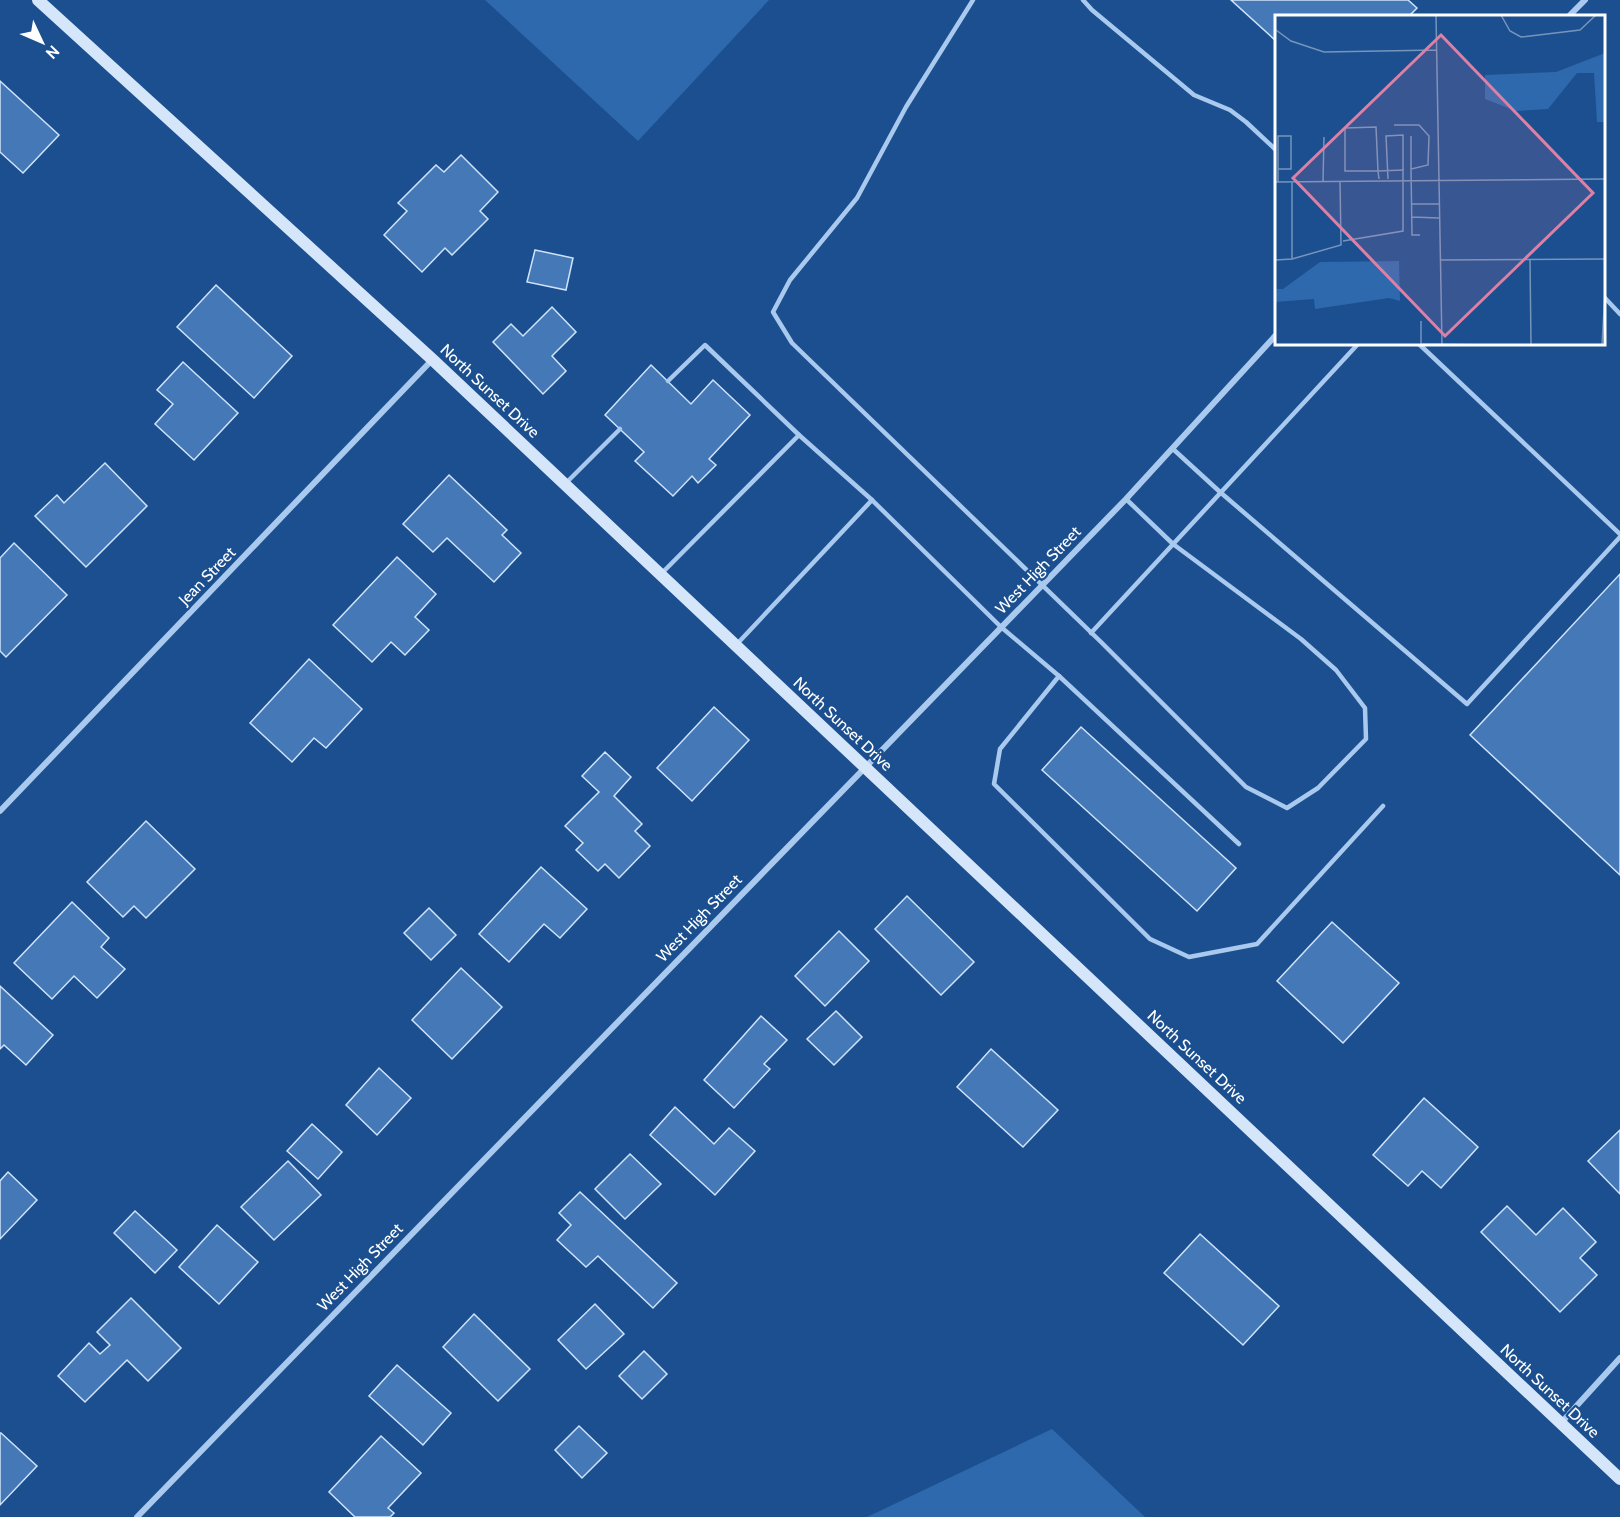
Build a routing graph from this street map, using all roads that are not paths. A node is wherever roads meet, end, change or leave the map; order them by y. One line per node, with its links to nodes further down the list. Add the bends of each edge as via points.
1 (38, 0): 12 (main road, North Sunset Drive)
2 (973, 0): 24 (lane, via 906,107 857,198 790,280 773,312 792,343)
3 (1083, 0): 6 (lane, via 1194,95 1230,110)
4 (1585, 0): 5 (street)
5 (1570, 15)
6 (1275, 149)
7 (1605, 298): 8 (lane)
8 (1620, 314)
9 (1275, 336): 16 (street, West High Street)
10 (1357, 345): 18 (lane)
11 (1420, 345): 21 (lane)
12 (433, 360): 17 (main road, North Sunset Drive); 31 (street, Jean Street)
13 (668, 381): 15 (lane, via 705,345)
14 (620, 429): 17 (lane)
15 (800, 435): 20 (lane); 23 (lane)
16 (1173, 449): 18 (lane); 19 (street, West High Street)
17 (565, 484): 23 (main road, North Sunset Drive)
18 (1221, 492): 21 (lane, via 1467,704); 22 (lane)
19 (1126, 499): 22 (lane); 24 (street, West High Street)
20 (872, 500): 25 (lane); 27 (lane)
21 (1620, 535)
22 (1173, 544): 26 (lane); 26 (lane, via 1301,639 1336,670 1365,708 1366,739 1318,788 1287,808 1246,787)
23 (660, 574): 27 (main road, North Sunset Drive)
24 (1042, 585): 25 (street, West High Street); 26 (lane)
25 (1001, 627): 28 (lane); 29 (street, West High Street)
26 (1091, 633)
27 (735, 646): 29 (main road, North Sunset Drive)
28 (1059, 676): 30 (lane, via 1000,749 994,784 1150,939 1189,957 1257,944); 32 (lane)
29 (865, 766): 34 (main road, North Sunset Drive); 36 (street, West High Street)
30 (1383, 806)
31 (0, 811)
32 (1239, 844)
33 (1620, 1358): 34 (street)
34 (1560, 1424): 35 (main road, North Sunset Drive)
35 (1620, 1479)
36 (137, 1517)

